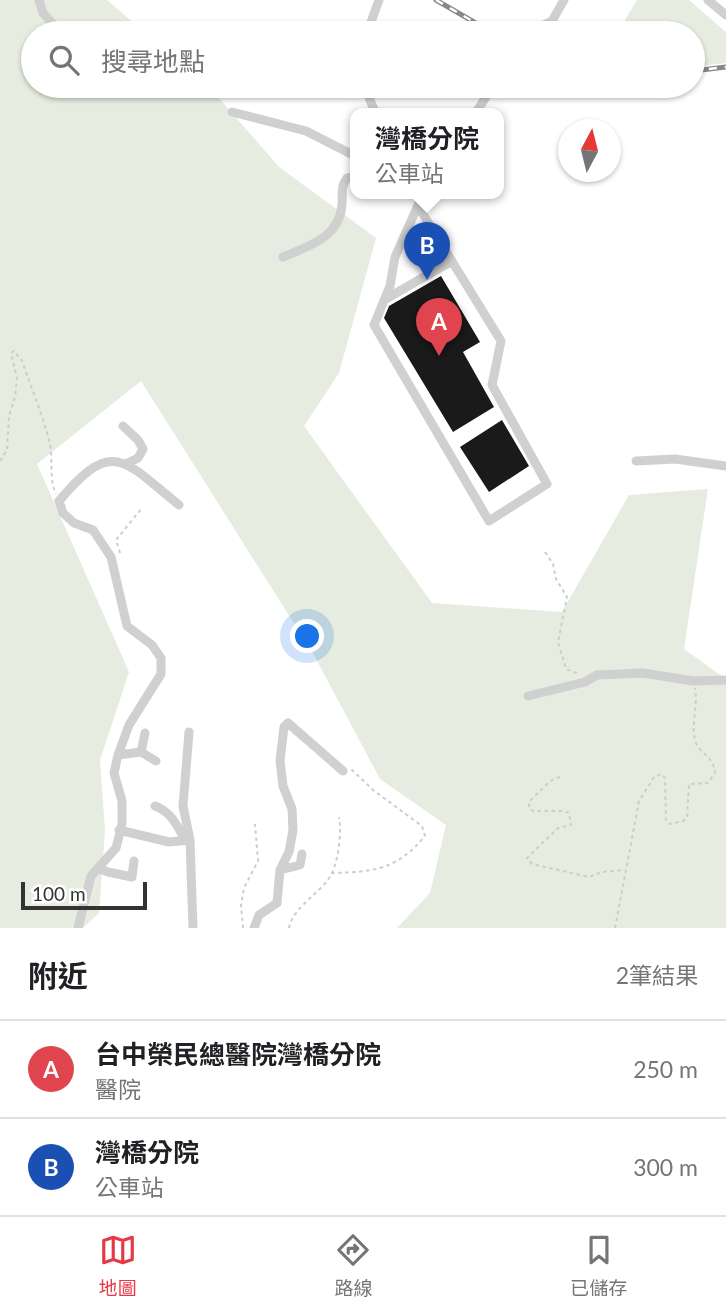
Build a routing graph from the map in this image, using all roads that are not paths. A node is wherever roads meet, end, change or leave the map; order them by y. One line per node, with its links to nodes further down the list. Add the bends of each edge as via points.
1 (39, 0): 6 (street)
2 (379, 0): 7 (street)
3 (564, 0): 8 (street)
4 (708, 0): 5 (street)
5 (726, 15)
6 (51, 21)
7 (371, 21)
8 (552, 21)
9 (232, 112): 10 (street, via 306,131)
10 (350, 153)
11 (350, 177): 14 (street, via 342,187 336,227 314,244)
12 (421, 199): 13 (street)
13 (418, 206): 15 (street); 16 (street, via 395,257)
14 (283, 257)
15 (452, 261): 16 (street); 16 (street, via 501,341 492,385 547,484 489,521 374,325)
16 (384, 300)
17 (123, 426): 19 (street, via 143,449)
18 (636, 461): 20 (street, via 675,459)
19 (127, 464): 21 (street); 27 (street, via 105,461 92,468 59,501 63,513 93,530 111,556 127,626 161,658 161,674 129,726)
20 (726, 466)
21 (178, 505)
22 (726, 680): 23 (street, via 693,681 643,673 597,675)
23 (528, 696)
24 (189, 732): 32 (street, via 183,806)
25 (145, 733): 26 (street)
26 (141, 752): 27 (street); 28 (street)
27 (118, 755): 31 (street, via 114,773 122,801)
28 (156, 761)
29 (343, 771): 36 (street, via 298,729 288,723 284,727 280,761 293,830)
30 (155, 806): 32 (street, via 175,821)
31 (119, 830): 32 (street, via 169,842); 35 (street, via 116,848)
32 (187, 840): 38 (street)
33 (302, 855): 36 (street, via 300,865)
34 (134, 861): 35 (street, via 132,877)
35 (98, 868): 37 (street, via 91,876)
36 (280, 870): 39 (street, via 277,903 259,915)
37 (78, 928)
38 (193, 928)
39 (254, 928)

